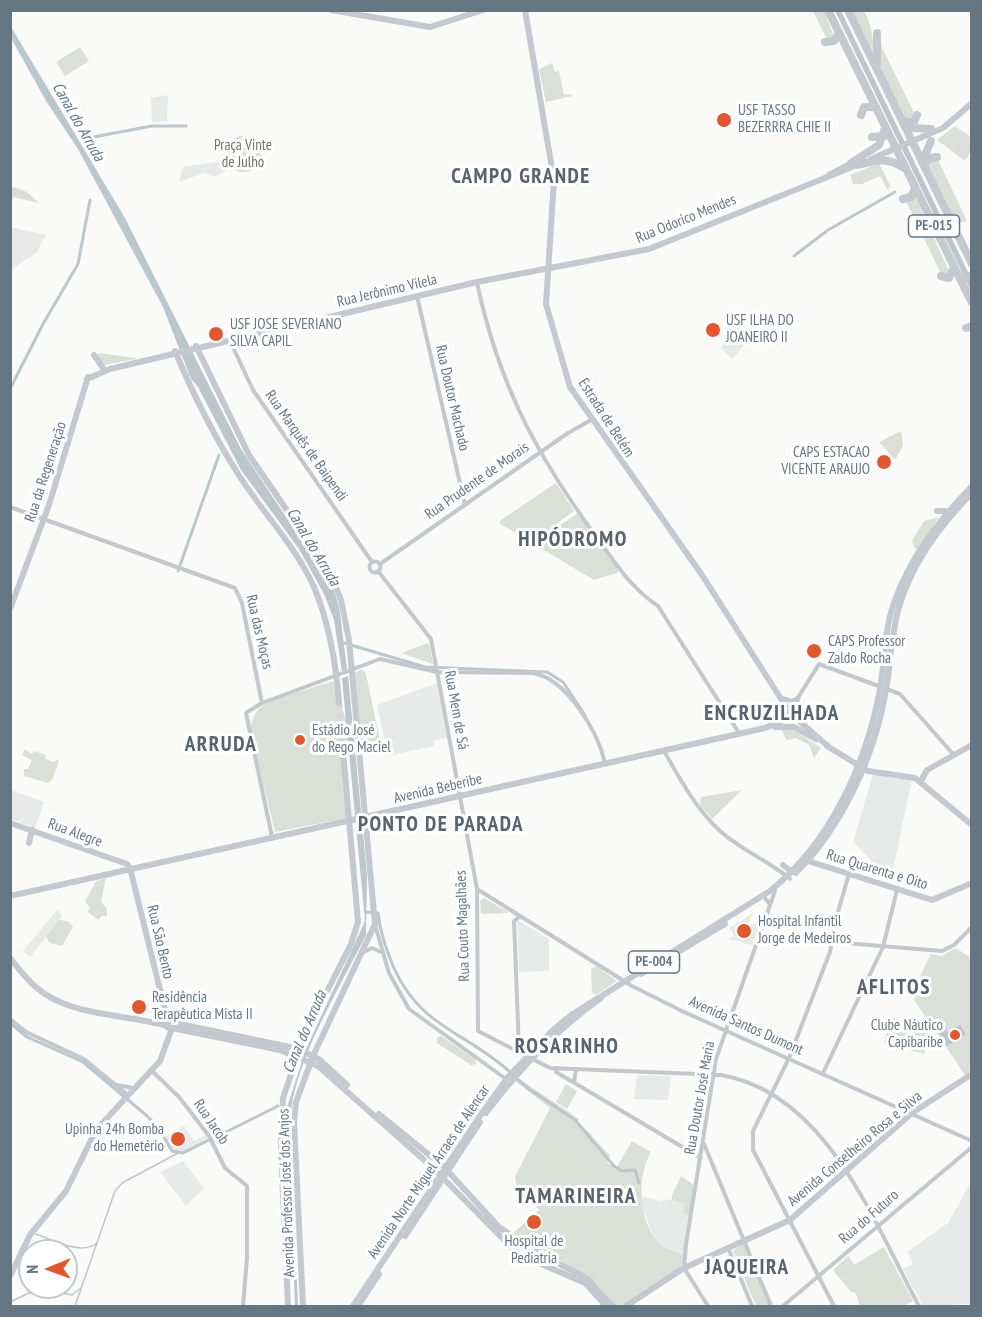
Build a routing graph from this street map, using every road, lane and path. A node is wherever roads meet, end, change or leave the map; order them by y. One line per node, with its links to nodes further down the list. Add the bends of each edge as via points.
1 (331, 10): 2 (main road, via 430,27)
2 (483, 10)
3 (828, 10): 6 (highway, PE-015)
4 (848, 10): 9 (highway, PE-015)
5 (525, 12): 31 (main road, Estrada de Belém, via 554,180)
6 (839, 33): 8 (highway, via 834,41); 12 (highway, PE-015)
7 (877, 33): 9 (highway)
8 (825, 42)
9 (878, 72): 15 (highway, PE-015)
10 (972, 98): 17 (main road, via 953,117)
11 (972, 103): 20 (main road, via 948,124)
12 (876, 107): 13 (highway, via 864,107); 16 (highway, PE-015)
13 (861, 115)
14 (917, 115): 15 (highway, via 914,122)
15 (902, 119): 17 (highway, via 913,128); 20 (highway, PE-015)
16 (885, 126): 18 (highway); 22 (highway, PE-015)
17 (931, 129): 20 (main road)
18 (884, 136): 19 (highway); 24 (highway, via 879,145)
19 (872, 137)
20 (909, 141): 22 (main road, Rua Odorico Mendes); 25 (highway, PE-015)
21 (931, 141): 25 (highway)
22 (897, 146): 24 (main road, Rua Odorico Mendes); 26 (highway, PE-015)
23 (937, 157): 25 (highway)
24 (854, 164): 26 (highway, via 880,159); 31 (main road, Rua Odorico Mendes, via 650,249)
25 (923, 164): 29 (highway, PE-015)
26 (907, 170): 27 (highway, PE-015)
27 (915, 188): 28 (highway, via 911,197); 30 (highway, PE-015)
28 (903, 199)
29 (972, 264)
30 (954, 267): 32 (highway, via 949,278); 33 (highway, PE-015)
31 (548, 269): 34 (main road, Rua Jerônimo Vilela); 43 (main road, Estrada de Belém, via 546,298 553,330 570,387)
32 (941, 276)
33 (966, 280): 36 (highway, PE-015)
34 (477, 282): 35 (main road, Rua Jerônimo Vilela); 44 (street, via 492,345 517,409)
35 (417, 296): 37 (main road, Rua Jerônimo Vilela); 47 (street, Rua Doutor Machado)
36 (972, 303)
37 (230, 340): 38 (main road, Rua Jerônimo Vilela); 52 (street, Rua Marquês de Baipendi, via 253,390)
38 (195, 348): 39 (main road, Rua Jerônimo Vilela); 57 (main road, Avenida Professor José dos Anjos, via 249,455 330,573 341,600 350,645)
39 (176, 352): 41 (main road); 42 (main road); 58 (main road, via 200,407 239,476 313,586)
40 (94, 355): 41 (main road)
41 (103, 368): 42 (main road)
42 (88, 376): 51 (main road, Rua da Regeneração)
43 (591, 420): 44 (street, Rua Prudente de Morais); 61 (main road, Estrada de Belém, via 702,575)
44 (540, 452): 47 (street, Rua Prudente de Morais); 66 (street, via 622,572 641,596 657,606)
45 (972, 486): 50 (main road, Avenida Norte Miguel Arraes de Alencar / PE-004)
46 (972, 493): 59 (main road, Avenida Norte Miguel Arraes de Alencar / PE-004, via 938,530 915,567 897,615)
47 (465, 505): 53 (street, Rua Prudente de Morais)
48 (10, 507): 51 (street, Rua das Moças)
49 (937, 511): 50 (main road)
50 (948, 511): 59 (main road, Avenida Norte Miguel Arraes de Alencar / PE-004, via 921,546 897,594 890,619)
51 (44, 520): 55 (main road, Rua da Regeneração); 62 (street, Rua das Moças, via 231,585 238,593)
52 (372, 562): 53 (street); 54 (street, Rua Marquês de Baipendi, via 370,569)
53 (380, 564): 54 (street)
54 (378, 571): 56 (street, via 431,639)
55 (10, 609)
56 (436, 668): 57 (street, via 382,659); 72 (street, via 548,677 563,688 600,742); 75 (street, Rua Mem de Sá)
57 (349, 672): 58 (street); 78 (main road, Avenida Professor José dos Anjos)
58 (338, 675): 62 (street); 63 (main road)
59 (883, 688): 60 (street, via 819,664); 71 (street, via 904,696); 73 (main road, Avenida Norte Miguel Arraes de Alencar / PE-004)
60 (800, 696): 61 (street, via 792,701); 64 (street)
61 (780, 697): 64 (main road, Estrada de Belém)
62 (262, 703): 83 (street, via 246,713 246,719)
63 (339, 703)
64 (793, 716): 65 (main road, Avenida Beberibe); 68 (main road, Estrada de Belém)
65 (765, 728): 66 (main road, Avenida Beberibe); 68 (main road, Avenida Beberibe, via 794,728)
66 (739, 733): 69 (main road, Avenida Beberibe)
67 (972, 746): 71 (main road)
68 (830, 748): 73 (main road)
69 (664, 751): 72 (main road, Avenida Beberibe); 77 (street)
70 (343, 752): 79 (main road, Avenida Professor José dos Anjos)
71 (954, 755): 74 (main road, via 927,770)
72 (605, 764): 75 (main road, Avenida Beberibe)
73 (859, 767): 74 (main road); 85 (main road, Avenida Norte Miguel Arraes de Alencar / PE-004, via 836,823); 89 (main road, Avenida Norte Miguel Arraes de Alencar / PE-004, via 823,834)
74 (921, 781): 81 (main road)
75 (460, 796): 78 (main road, Avenida Beberibe); 91 (street, Rua Couto Magalhães)
76 (699, 797): 77 (street)
77 (696, 804): 89 (street, via 727,836)
78 (363, 818): 79 (main road, Avenida Beberibe); 100 (main road, Avenida Professor José dos Anjos)
79 (351, 820): 83 (main road, Avenida Beberibe); 114 (main road, Avenida Professor José dos Anjos, via 358,923)
80 (10, 823): 82 (main road, Rua Alegre)
81 (972, 825)
82 (32, 830): 84 (main road); 87 (main road, Rua Alegre)
83 (272, 837): 87 (main road, Avenida Beberibe)
84 (29, 843)
85 (808, 861): 88 (main road, Rua Quarenta e Oito); 89 (main road, Avenida Norte Miguel Arraes de Alencar / PE-004)
86 (783, 865): 89 (main road)
87 (130, 868): 93 (main road, Avenida Beberibe); 108 (main road, Rua São Bento)
88 (849, 874): 92 (main road, Rua Quarenta e Oito); 102 (street)
89 (790, 876): 95 (main road, Avenida Norte Miguel Arraes de Alencar / PE-004); 107 (main road, Avenida Norte Miguel Arraes de Alencar / PE-004)
90 (972, 883): 92 (main road, Rua Quarenta e Oito, via 932,900)
91 (477, 889): 94 (street, Avenida Santos Dumont); 96 (street, Rua Couto Magalhães)
92 (898, 889): 103 (street)
93 (10, 896)
94 (487, 897): 96 (street); 97 (street, Avenida Santos Dumont)
95 (767, 901): 107 (main road, Avenida Norte Miguel Arraes de Alencar / PE-004); 112 (street, Rua Doutor José Maria)
96 (476, 903): 113 (street, Rua Couto Magalhães, via 477,1029)
97 (508, 909): 98 (street); 99 (street, Avenida Santos Dumont)
98 (508, 915)
99 (520, 917): 107 (street, Avenida Santos Dumont); 113 (street, via 514,921)
100 (374, 922): 104 (street); 105 (main road, Avenida Professor José dos Anjos)
101 (972, 927): 103 (street, via 951,948 942,951)
102 (833, 942): 103 (street); 116 (street)
103 (883, 947): 120 (street)
104 (381, 953): 105 (street, via 372,948); 123 (street, via 409,1009)
105 (362, 954): 114 (main road, Avenida Professor José dos Anjos)
106 (10, 958): 110 (main road, via 33,985 53,999)
107 (625, 981): 112 (street, Avenida Santos Dumont); 115 (main road, Avenida Norte Miguel Arraes de Alencar / PE-004)
108 (164, 1011): 110 (main road); 111 (main road, Rua São Bento)
109 (10, 1019): 124 (street, via 26,1032 84,1059)
110 (159, 1024): 111 (main road)
111 (170, 1026): 114 (main road); 119 (main road)
112 (726, 1029): 116 (street, Avenida Santos Dumont); 121 (street, Rua Doutor José Maria)
113 (519, 1050): 115 (street)
114 (305, 1055): 134 (main road); 136 (main road); 149 (main road, Avenida Professor José dos Anjos, via 283,1098 281,1120); 150 (main road, Avenida Professor José dos Anjos, via 294,1115)
115 (529, 1057): 117 (street); 123 (main road, Avenida Norte Miguel Arraes de Alencar / PE-004)
116 (789, 1058): 120 (street, Avenida Santos Dumont); 127 (street)
117 (558, 1068): 118 (street); 125 (street, via 556,1072)
118 (576, 1068): 121 (street); 125 (street)
119 (153, 1072): 126 (main road); 148 (street, Rua Jacob, via 179,1097 209,1136 225,1168 247,1186)
120 (824, 1073): 129 (street, Avenida Santos Dumont)
121 (714, 1074): 127 (street, via 739,1078); 131 (street, Rua Doutor José Maria)
122 (972, 1074): 129 (main road, Avenida Conselheiro Rosa e Silva)
123 (508, 1079): 134 (main road, Avenida Norte Miguel Arraes de Alencar / PE-004)
124 (113, 1083): 126 (street); 128 (street)
125 (574, 1083): 133 (street)
126 (137, 1087): 128 (main road)
127 (771, 1091): 135 (street, via 794,1110); 137 (street, via 753,1131 753,1150)
128 (127, 1098): 146 (main road, via 96,1130 66,1191 30,1235)
129 (912, 1113): 130 (street, Avenida Santos Dumont); 135 (main road, Avenida Conselheiro Rosa e Silva)
130 (972, 1141)
131 (704, 1147): 133 (street, Rua Doutor José Maria); 139 (street)
132 (972, 1147): 138 (street, Rua do Futuro)
133 (701, 1158): 145 (street, Rua Doutor José Maria)
134 (446, 1169): 136 (main road, Avenida Norte Miguel Arraes de Alencar / PE-004); 140 (main road, via 499,1227)
135 (847, 1170): 137 (main road, Avenida Conselheiro Rosa e Silva); 138 (street)
136 (441, 1176): 143 (main road); 151 (main road, Avenida Norte Miguel Arraes de Alencar / PE-004); 152 (main road, Avenida Norte Miguel Arraes de Alencar / PE-004)
137 (790, 1220): 139 (main road, Avenida Conselheiro Rosa e Silva); 147 (street)
138 (878, 1228): 147 (street, Rua do Futuro); 161 (street)
139 (744, 1240): 141 (main road, Avenida Conselheiro Rosa e Silva); 158 (street)
140 (525, 1245): 142 (main road); 143 (main road)
141 (728, 1247): 145 (main road, Avenida Conselheiro Rosa e Silva); 157 (street)
142 (531, 1249): 144 (main road); 154 (main road, via 588,1279)
143 (518, 1254): 144 (main road)
144 (524, 1259): 153 (main road, via 585,1283)
145 (684, 1268): 155 (main road, Avenida Conselheiro Rosa e Silva); 156 (street)
146 (10, 1276)
147 (818, 1277): 159 (street, Rua do Futuro); 160 (street)
148 (243, 1306)
149 (288, 1306)
150 (303, 1306)
151 (353, 1306)
152 (358, 1306)
153 (606, 1306)
154 (612, 1306)
155 (626, 1306)
156 (708, 1306)
157 (752, 1306)
158 (771, 1306)
159 (783, 1306)
160 (834, 1306)
161 (919, 1306)

